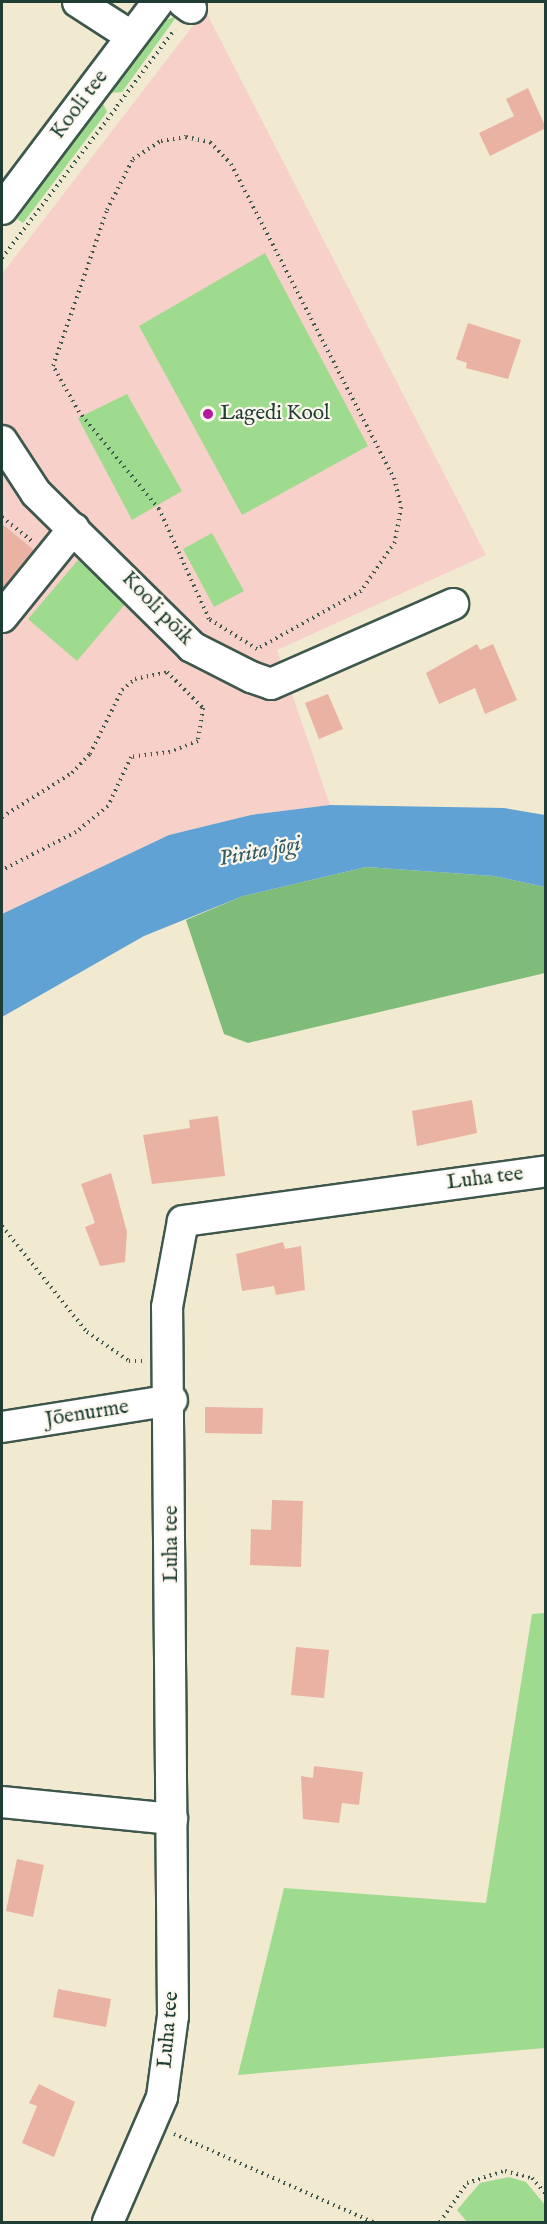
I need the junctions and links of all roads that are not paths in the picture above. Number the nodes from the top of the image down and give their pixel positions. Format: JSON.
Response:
{"nodes":[{"id":1,"x":78,"y":2,"type":"edge"},
{"id":2,"x":158,"y":2,"type":"edge"},
{"id":3,"x":131,"y":36,"type":"junction"},
{"id":4,"x":2,"y":209,"type":"edge"},
{"id":5,"x":2,"y":441,"type":"edge"},
{"id":6,"x":74,"y":528,"type":"junction"},
{"id":7,"x":453,"y":604,"type":"dead end"},
{"id":8,"x":2,"y":617,"type":"edge"},
{"id":9,"x":546,"y":1171,"type":"edge"},
{"id":10,"x":172,"y":1400,"type":"junction"},
{"id":11,"x":2,"y":1427,"type":"edge"},
{"id":12,"x":2,"y":1802,"type":"edge"},
{"id":13,"x":172,"y":1819,"type":"junction"},
{"id":14,"x":108,"y":2223,"type":"edge"}],
"edges":[{"from":1,"to":3,"type":"street"},
{"from":2,"to":3,"type":"street","name":"Kooli tee"},
{"from":3,"to":4,"type":"street","name":"Kooli tee"},
{"from":5,"to":6,"type":"street","name":"Kooli põik"},
{"from":6,"to":7,"type":"street","name":"Kooli põik"},
{"from":6,"to":8,"type":"street"},
{"from":9,"to":10,"type":"street","name":"Luha tee"},
{"from":10,"to":11,"type":"street","name":"Jõenurme"},
{"from":10,"to":13,"type":"street","name":"Luha tee"},
{"from":12,"to":13,"type":"street"},
{"from":13,"to":14,"type":"street","name":"Luha tee"}]}
